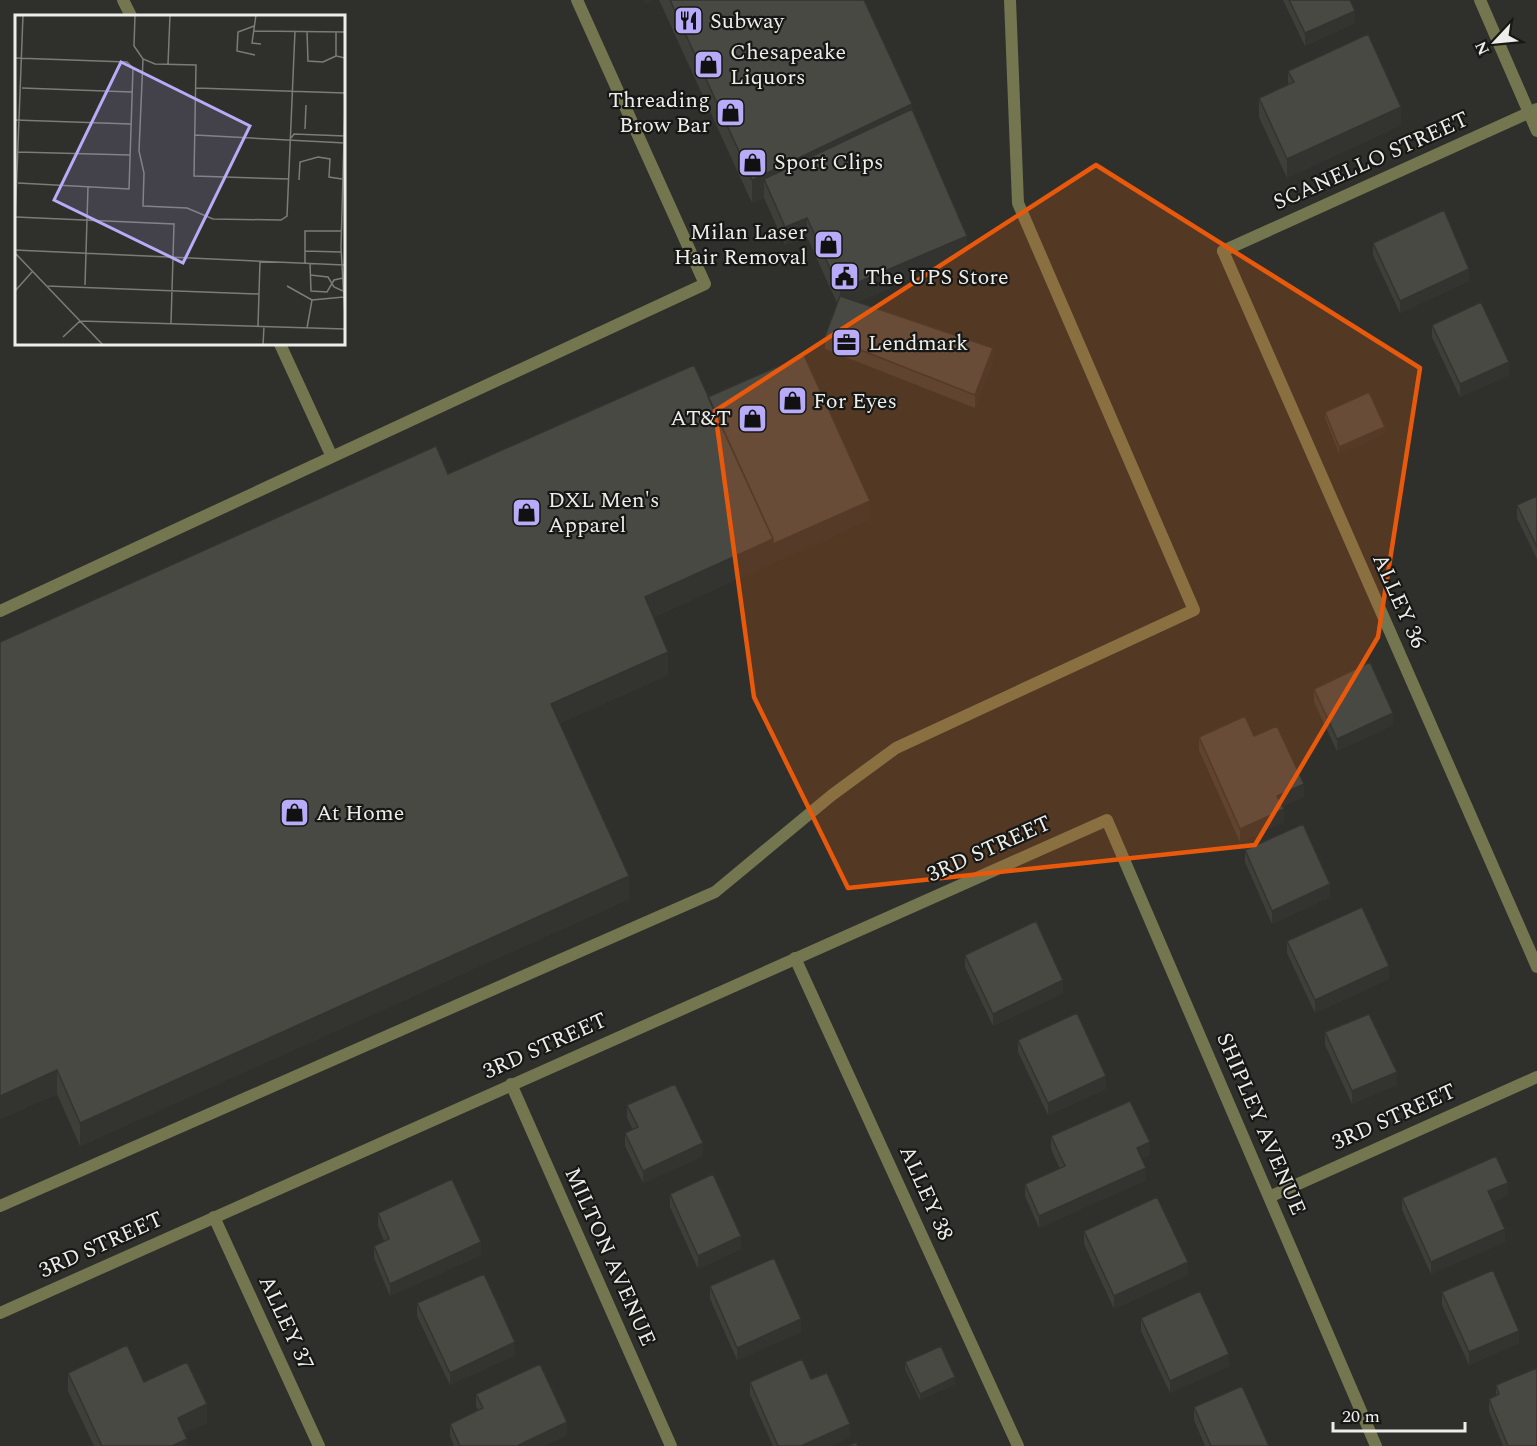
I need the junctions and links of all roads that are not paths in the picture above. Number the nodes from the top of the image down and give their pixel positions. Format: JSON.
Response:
{"nodes":[{"id":1,"x":123,"y":0,"type":"edge"},
{"id":2,"x":577,"y":0,"type":"edge"},
{"id":3,"x":1010,"y":0,"type":"edge"},
{"id":4,"x":1480,"y":0,"type":"edge"},
{"id":5,"x":130,"y":15,"type":"edge"},
{"id":6,"x":1533,"y":111,"type":"edge"},
{"id":7,"x":1537,"y":131,"type":"edge"},
{"id":8,"x":1223,"y":251,"type":"joint"},
{"id":9,"x":280,"y":345,"type":"edge"},
{"id":10,"x":332,"y":457,"type":"junction"},
{"id":11,"x":0,"y":611,"type":"edge"},
{"id":12,"x":1107,"y":820,"type":"joint"},
{"id":13,"x":795,"y":958,"type":"junction"},
{"id":14,"x":1537,"y":967,"type":"edge"},
{"id":15,"x":1537,"y":1077,"type":"edge"},
{"id":16,"x":511,"y":1084,"type":"junction"},
{"id":17,"x":1269,"y":1197,"type":"junction"},
{"id":18,"x":0,"y":1206,"type":"edge"},
{"id":19,"x":214,"y":1217,"type":"junction"},
{"id":20,"x":0,"y":1313,"type":"edge"},
{"id":21,"x":319,"y":1446,"type":"edge"},
{"id":22,"x":670,"y":1446,"type":"edge"},
{"id":23,"x":1018,"y":1446,"type":"edge"},
{"id":24,"x":1376,"y":1446,"type":"edge"}],
"edges":[{"from":1,"to":5,"type":"street"},
{"from":2,"to":10,"type":"street"},
{"from":3,"to":18,"type":"street"},
{"from":4,"to":6,"type":"street"},
{"from":6,"to":7,"type":"street"},
{"from":6,"to":8,"type":"street","name":"SCANELLO STREET"},
{"from":8,"to":14,"type":"street","name":"ALLEY 36"},
{"from":9,"to":10,"type":"street"},
{"from":10,"to":11,"type":"street"},
{"from":12,"to":13,"type":"street","name":"3RD STREET"},
{"from":12,"to":17,"type":"street","name":"SHIPLEY AVENUE"},
{"from":13,"to":16,"type":"street","name":"3RD STREET"},
{"from":13,"to":23,"type":"street","name":"ALLEY 38"},
{"from":15,"to":17,"type":"street","name":"3RD STREET"},
{"from":16,"to":19,"type":"street","name":"3RD STREET"},
{"from":16,"to":22,"type":"street","name":"MILTON AVENUE"},
{"from":17,"to":24,"type":"street","name":"SHIPLEY AVENUE"},
{"from":19,"to":20,"type":"street","name":"3RD STREET"},
{"from":19,"to":21,"type":"street","name":"ALLEY 37"}]}
